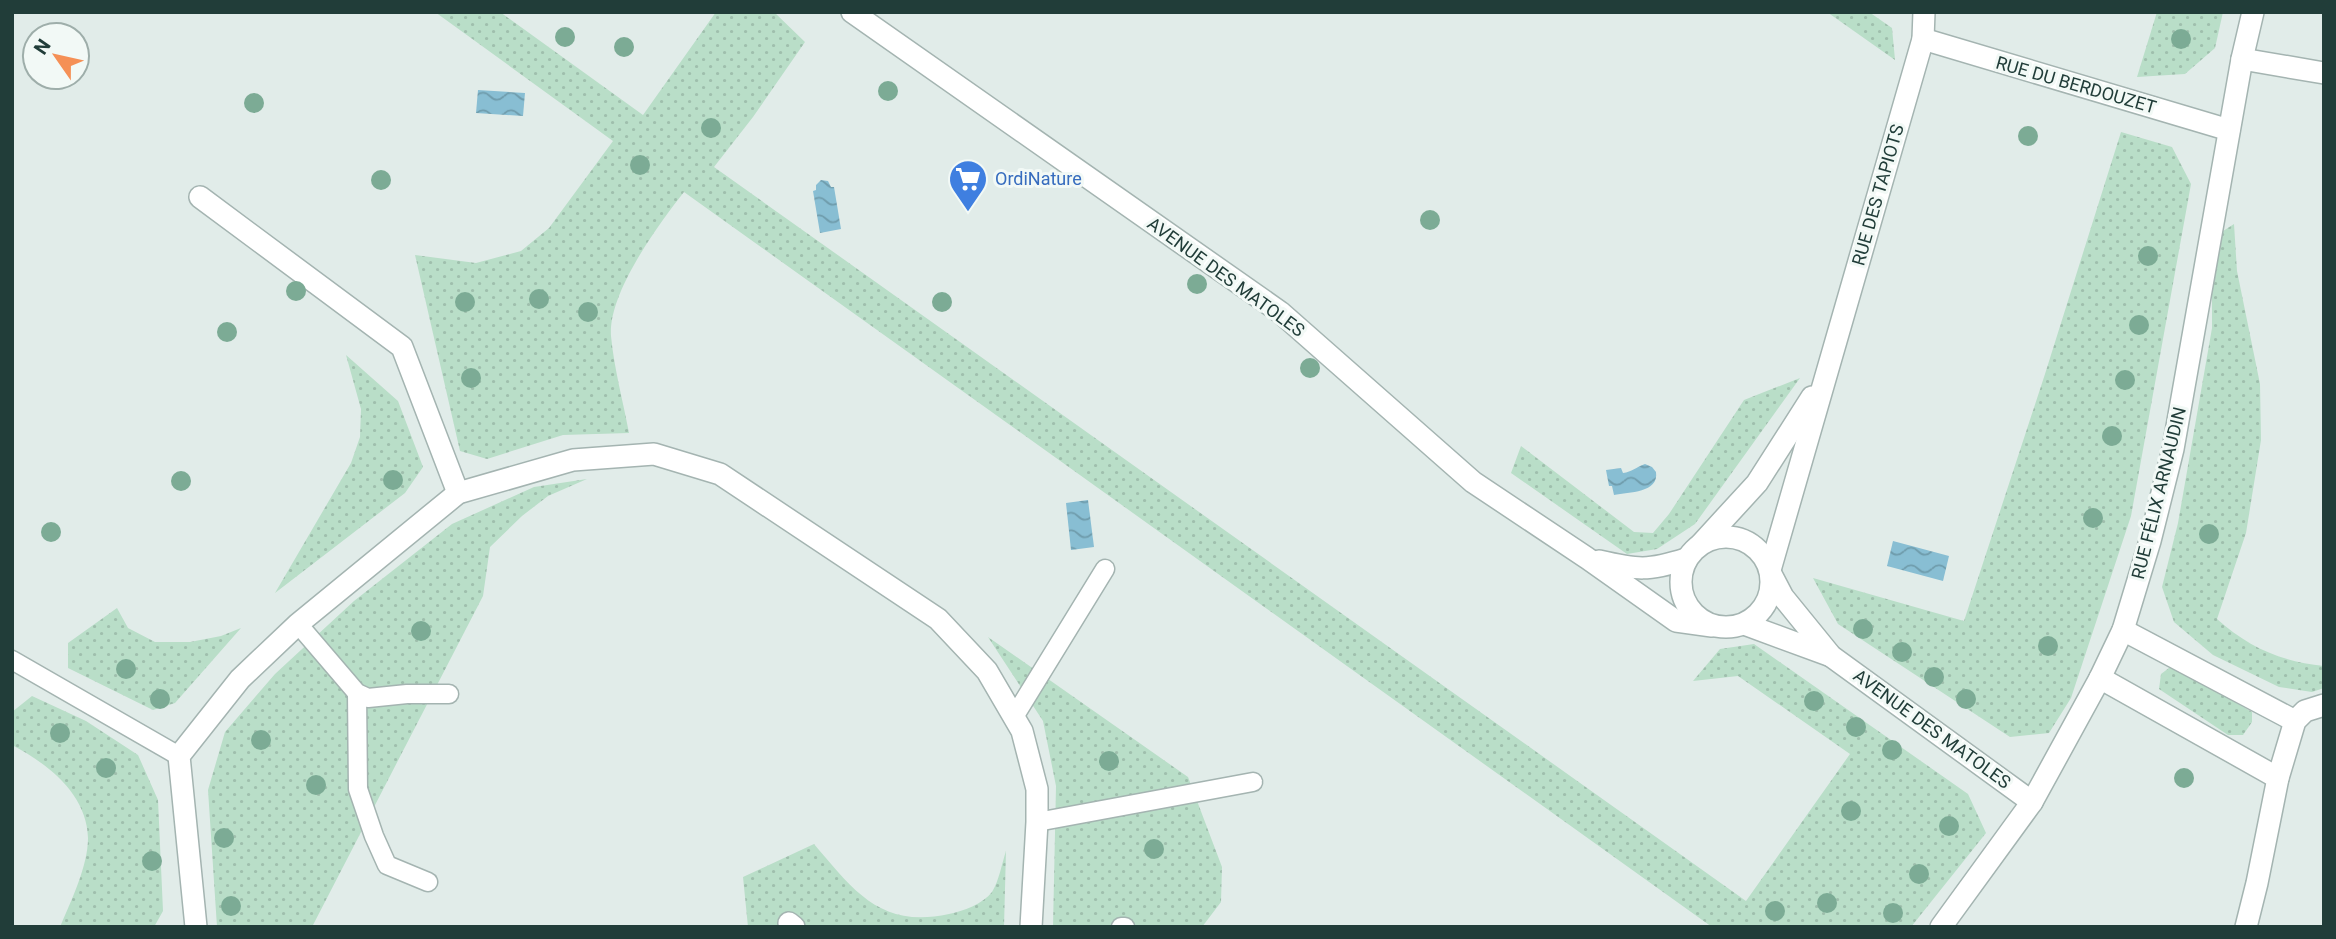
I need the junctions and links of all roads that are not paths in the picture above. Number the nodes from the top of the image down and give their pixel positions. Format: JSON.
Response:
{"nodes":[{"id":1,"x":852,"y":12,"type":"edge"},
{"id":2,"x":1924,"y":12,"type":"edge"},
{"id":3,"x":2253,"y":12,"type":"edge"},
{"id":4,"x":1923,"y":39,"type":"junction"},
{"id":5,"x":2242,"y":59,"type":"junction"},
{"id":6,"x":2324,"y":73,"type":"edge"},
{"id":7,"x":2229,"y":130,"type":"junction"},
{"id":8,"x":200,"y":197,"type":"dead end"},
{"id":9,"x":1825,"y":377,"type":"junction"},
{"id":10,"x":458,"y":494,"type":"junction"},
{"id":11,"x":1693,"y":552,"type":"junction"},
{"id":12,"x":1587,"y":558,"type":"junction"},
{"id":13,"x":1105,"y":569,"type":"dead end"},
{"id":14,"x":1771,"y":572,"type":"junction"},
{"id":15,"x":298,"y":624,"type":"junction"},
{"id":16,"x":1744,"y":624,"type":"junction"},
{"id":17,"x":1712,"y":626,"type":"junction"},
{"id":18,"x":2123,"y":630,"type":"junction"},
{"id":19,"x":1831,"y":656,"type":"junction"},
{"id":20,"x":12,"y":660,"type":"edge"},
{"id":21,"x":2100,"y":678,"type":"junction"},
{"id":22,"x":357,"y":693,"type":"junction"},
{"id":23,"x":449,"y":694,"type":"dead end"},
{"id":24,"x":2308,"y":712,"type":"edge"},
{"id":25,"x":1014,"y":718,"type":"junction"},
{"id":26,"x":179,"y":756,"type":"junction"},
{"id":27,"x":2278,"y":778,"type":"junction"},
{"id":28,"x":1253,"y":782,"type":"dead end"},
{"id":29,"x":2032,"y":802,"type":"junction"},
{"id":30,"x":1037,"y":822,"type":"junction"},
{"id":31,"x":428,"y":881,"type":"dead end"},
{"id":32,"x":197,"y":927,"type":"edge"},
{"id":33,"x":1031,"y":927,"type":"edge"},
{"id":34,"x":1941,"y":927,"type":"edge"},
{"id":35,"x":2246,"y":927,"type":"edge"}],
"edges":[{"from":1,"to":12,"type":"street","name":"AVENUE DES MATOLES"},
{"from":2,"to":4,"type":"street","name":"RUE DES TAPIOTS"},
{"from":3,"to":5,"type":"street","name":"RUE FÉLIX ARNAUDIN"},
{"from":4,"to":7,"type":"street","name":"RUE DU BERDOUZET"},
{"from":4,"to":9,"type":"street","name":"RUE DES TAPIOTS"},
{"from":5,"to":6,"type":"street"},
{"from":5,"to":7,"type":"street","name":"RUE FÉLIX ARNAUDIN"},
{"from":7,"to":18,"type":"street","name":"RUE FÉLIX ARNAUDIN"},
{"from":8,"to":10,"type":"street"},
{"from":9,"to":11,"type":"street","name":"RUE DES TAPIOTS"},
{"from":9,"to":14,"type":"street","name":"RUE DES TAPIOTS"},
{"from":10,"to":15,"type":"street"},
{"from":10,"to":25,"type":"street"},
{"from":11,"to":12,"type":"street","name":"AVENUE DES MATOLES"},
{"from":11,"to":14,"type":"street"},
{"from":11,"to":17,"type":"street"},
{"from":12,"to":17,"type":"street","name":"AVENUE DES MATOLES"},
{"from":13,"to":25,"type":"lane"},
{"from":14,"to":16,"type":"street"},
{"from":14,"to":19,"type":"street","name":"AVENUE DES MATOLES"},
{"from":15,"to":22,"type":"lane"},
{"from":15,"to":26,"type":"street"},
{"from":16,"to":17,"type":"street"},
{"from":16,"to":19,"type":"street","name":"AVENUE DES MATOLES"},
{"from":18,"to":21,"type":"street","name":"RUE FÉLIX ARNAUDIN"},
{"from":18,"to":24,"type":"street"},
{"from":19,"to":29,"type":"street","name":"AVENUE DES MATOLES"},
{"from":20,"to":26,"type":"lane"},
{"from":21,"to":27,"type":"street"},
{"from":21,"to":29,"type":"street","name":"RUE FÉLIX ARNAUDIN"},
{"from":22,"to":23,"type":"lane"},
{"from":22,"to":31,"type":"lane"},
{"from":24,"to":27,"type":"street"},
{"from":25,"to":30,"type":"street"},
{"from":26,"to":32,"type":"street"},
{"from":27,"to":35,"type":"street"},
{"from":28,"to":30,"type":"lane"},
{"from":29,"to":34,"type":"street","name":"RUE FÉLIX ARNAUDIN"},
{"from":30,"to":33,"type":"street"}]}
